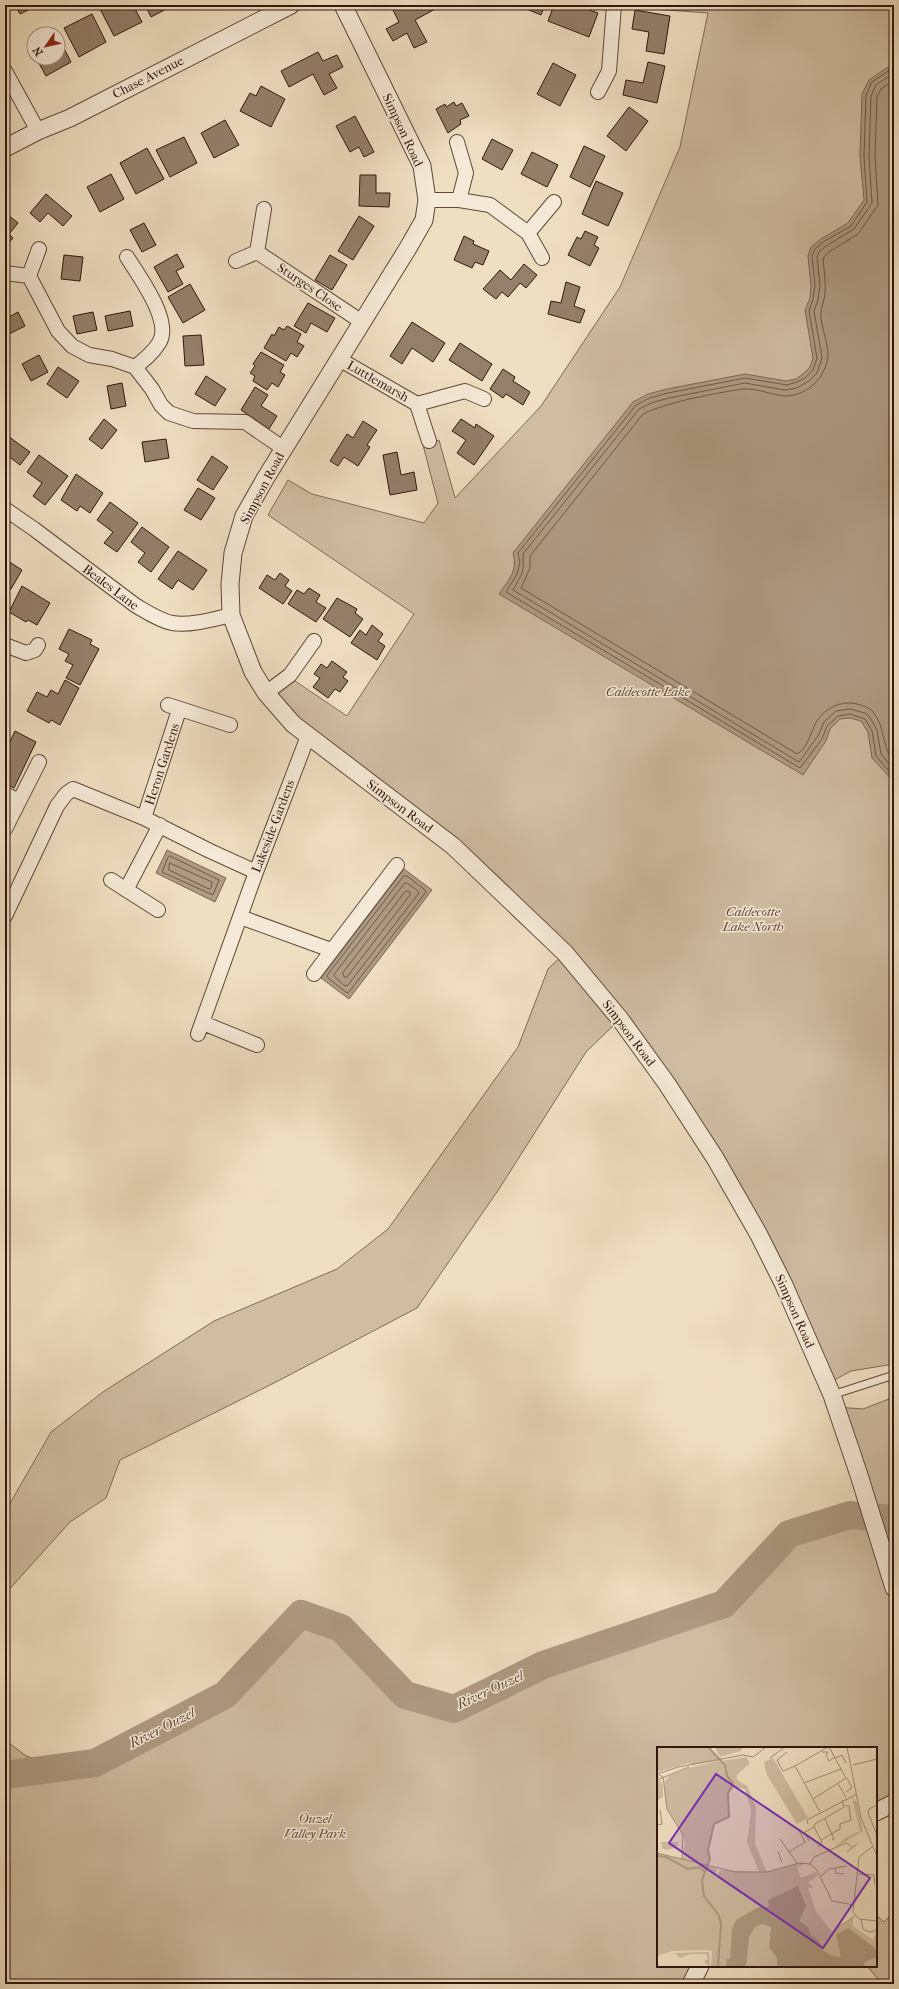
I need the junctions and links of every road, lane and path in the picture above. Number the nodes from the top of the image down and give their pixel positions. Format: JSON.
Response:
{"nodes":[{"id":1,"x":291,"y":5,"type":"edge"},
{"id":2,"x":343,"y":5,"type":"edge"},
{"id":3,"x":614,"y":5,"type":"edge"},
{"id":4,"x":5,"y":71,"type":"edge"},
{"id":5,"x":598,"y":92,"type":"dead end"},
{"id":6,"x":38,"y":131,"type":"junction"},
{"id":7,"x":458,"y":142,"type":"dead end"},
{"id":8,"x":5,"y":148,"type":"edge"},
{"id":9,"x":427,"y":200,"type":"junction"},
{"id":10,"x":459,"y":200,"type":"junction"},
{"id":11,"x":554,"y":202,"type":"dead end"},
{"id":12,"x":264,"y":210,"type":"dead end"},
{"id":13,"x":528,"y":233,"type":"junction"},
{"id":14,"x":39,"y":249,"type":"dead end"},
{"id":15,"x":257,"y":252,"type":"junction"},
{"id":16,"x":128,"y":257,"type":"dead end"},
{"id":17,"x":542,"y":258,"type":"dead end"},
{"id":18,"x":236,"y":261,"type":"dead end"},
{"id":19,"x":5,"y":273,"type":"edge"},
{"id":20,"x":28,"y":276,"type":"junction"},
{"id":21,"x":362,"y":322,"type":"junction"},
{"id":22,"x":339,"y":359,"type":"junction"},
{"id":23,"x":135,"y":367,"type":"junction"},
{"id":24,"x":484,"y":399,"type":"dead end"},
{"id":25,"x":417,"y":404,"type":"junction"},
{"id":26,"x":429,"y":441,"type":"dead end"},
{"id":27,"x":283,"y":448,"type":"junction"},
{"id":28,"x":5,"y":509,"type":"edge"},
{"id":29,"x":231,"y":615,"type":"junction"},
{"id":30,"x":314,"y":641,"type":"dead end"},
{"id":31,"x":5,"y":644,"type":"edge"},
{"id":32,"x":38,"y":645,"type":"dead end"},
{"id":33,"x":266,"y":693,"type":"junction"},
{"id":34,"x":230,"y":725,"type":"dead end"},
{"id":35,"x":308,"y":736,"type":"junction"},
{"id":36,"x":39,"y":762,"type":"dead end"},
{"id":37,"x":5,"y":794,"type":"edge"},
{"id":38,"x":19,"y":801,"type":"junction"},
{"id":39,"x":144,"y":818,"type":"junction"},
{"id":40,"x":160,"y":825,"type":"junction"},
{"id":41,"x":5,"y":829,"type":"edge"},
{"id":42,"x":397,"y":865,"type":"dead end"},
{"id":43,"x":256,"y":872,"type":"junction"},
{"id":44,"x":111,"y":880,"type":"dead end"},
{"id":45,"x":126,"y":890,"type":"junction"},
{"id":46,"x":158,"y":910,"type":"dead end"},
{"id":47,"x":5,"y":916,"type":"edge"},
{"id":48,"x":240,"y":917,"type":"junction"},
{"id":49,"x":331,"y":950,"type":"junction"},
{"id":50,"x":314,"y":974,"type":"dead end"},
{"id":51,"x":257,"y":1045,"type":"dead end"},
{"id":52,"x":894,"y":1375,"type":"edge"},
{"id":53,"x":832,"y":1395,"type":"junction"},
{"id":54,"x":894,"y":1588,"type":"edge"},
{"id":55,"x":894,"y":1803,"type":"edge"},
{"id":56,"x":877,"y":1812,"type":"edge"},
{"id":57,"x":700,"y":1967,"type":"edge"},
{"id":58,"x":691,"y":1984,"type":"edge"}],
"edges":[{"from":1,"to":6,"type":"street","name":"Chase Avenue"},
{"from":2,"to":9,"type":"street","name":"Simpson Road"},
{"from":3,"to":5,"type":"street"},
{"from":4,"to":6,"type":"street"},
{"from":6,"to":8,"type":"street","name":"Chase Avenue"},
{"from":7,"to":10,"type":"street"},
{"from":9,"to":10,"type":"street"},
{"from":9,"to":21,"type":"street","name":"Simpson Road"},
{"from":10,"to":13,"type":"street"},
{"from":11,"to":13,"type":"street"},
{"from":12,"to":15,"type":"street"},
{"from":13,"to":17,"type":"street"},
{"from":14,"to":20,"type":"street"},
{"from":15,"to":18,"type":"street"},
{"from":15,"to":21,"type":"street","name":"Sturges Close"},
{"from":16,"to":23,"type":"street"},
{"from":19,"to":20,"type":"street"},
{"from":20,"to":23,"type":"street"},
{"from":21,"to":22,"type":"street","name":"Simpson Road"},
{"from":22,"to":25,"type":"street","name":"Luttlemarsh"},
{"from":22,"to":27,"type":"street","name":"Simpson Road"},
{"from":23,"to":27,"type":"street"},
{"from":24,"to":25,"type":"street","name":"Luttlemarsh"},
{"from":25,"to":26,"type":"street","name":"Luttlemarsh"},
{"from":27,"to":29,"type":"street","name":"Simpson Road"},
{"from":28,"to":29,"type":"street","name":"Beales Lane"},
{"from":29,"to":33,"type":"street","name":"Simpson Road"},
{"from":30,"to":33,"type":"street"},
{"from":31,"to":32,"type":"street"},
{"from":33,"to":35,"type":"street","name":"Simpson Road"},
{"from":34,"to":39,"type":"street","name":"Heron Gardens"},
{"from":35,"to":43,"type":"street","name":"Lakeside Gardens"},
{"from":35,"to":53,"type":"street","name":"Simpson Road"},
{"from":36,"to":38,"type":"street"},
{"from":37,"to":38,"type":"street"},
{"from":38,"to":41,"type":"street"},
{"from":39,"to":40,"type":"street"},
{"from":39,"to":47,"type":"street"},
{"from":40,"to":43,"type":"street"},
{"from":40,"to":45,"type":"street"},
{"from":42,"to":49,"type":"street"},
{"from":43,"to":48,"type":"street","name":"Lakeside Gardens"},
{"from":44,"to":45,"type":"street"},
{"from":45,"to":46,"type":"street"},
{"from":48,"to":49,"type":"street"},
{"from":48,"to":51,"type":"street","name":"Lakeside Gardens"},
{"from":49,"to":50,"type":"street"},
{"from":52,"to":53,"type":"lane"},
{"from":53,"to":54,"type":"street","name":"Simpson Road"},
{"from":55,"to":56,"type":"street"},
{"from":57,"to":58,"type":"street"}]}
